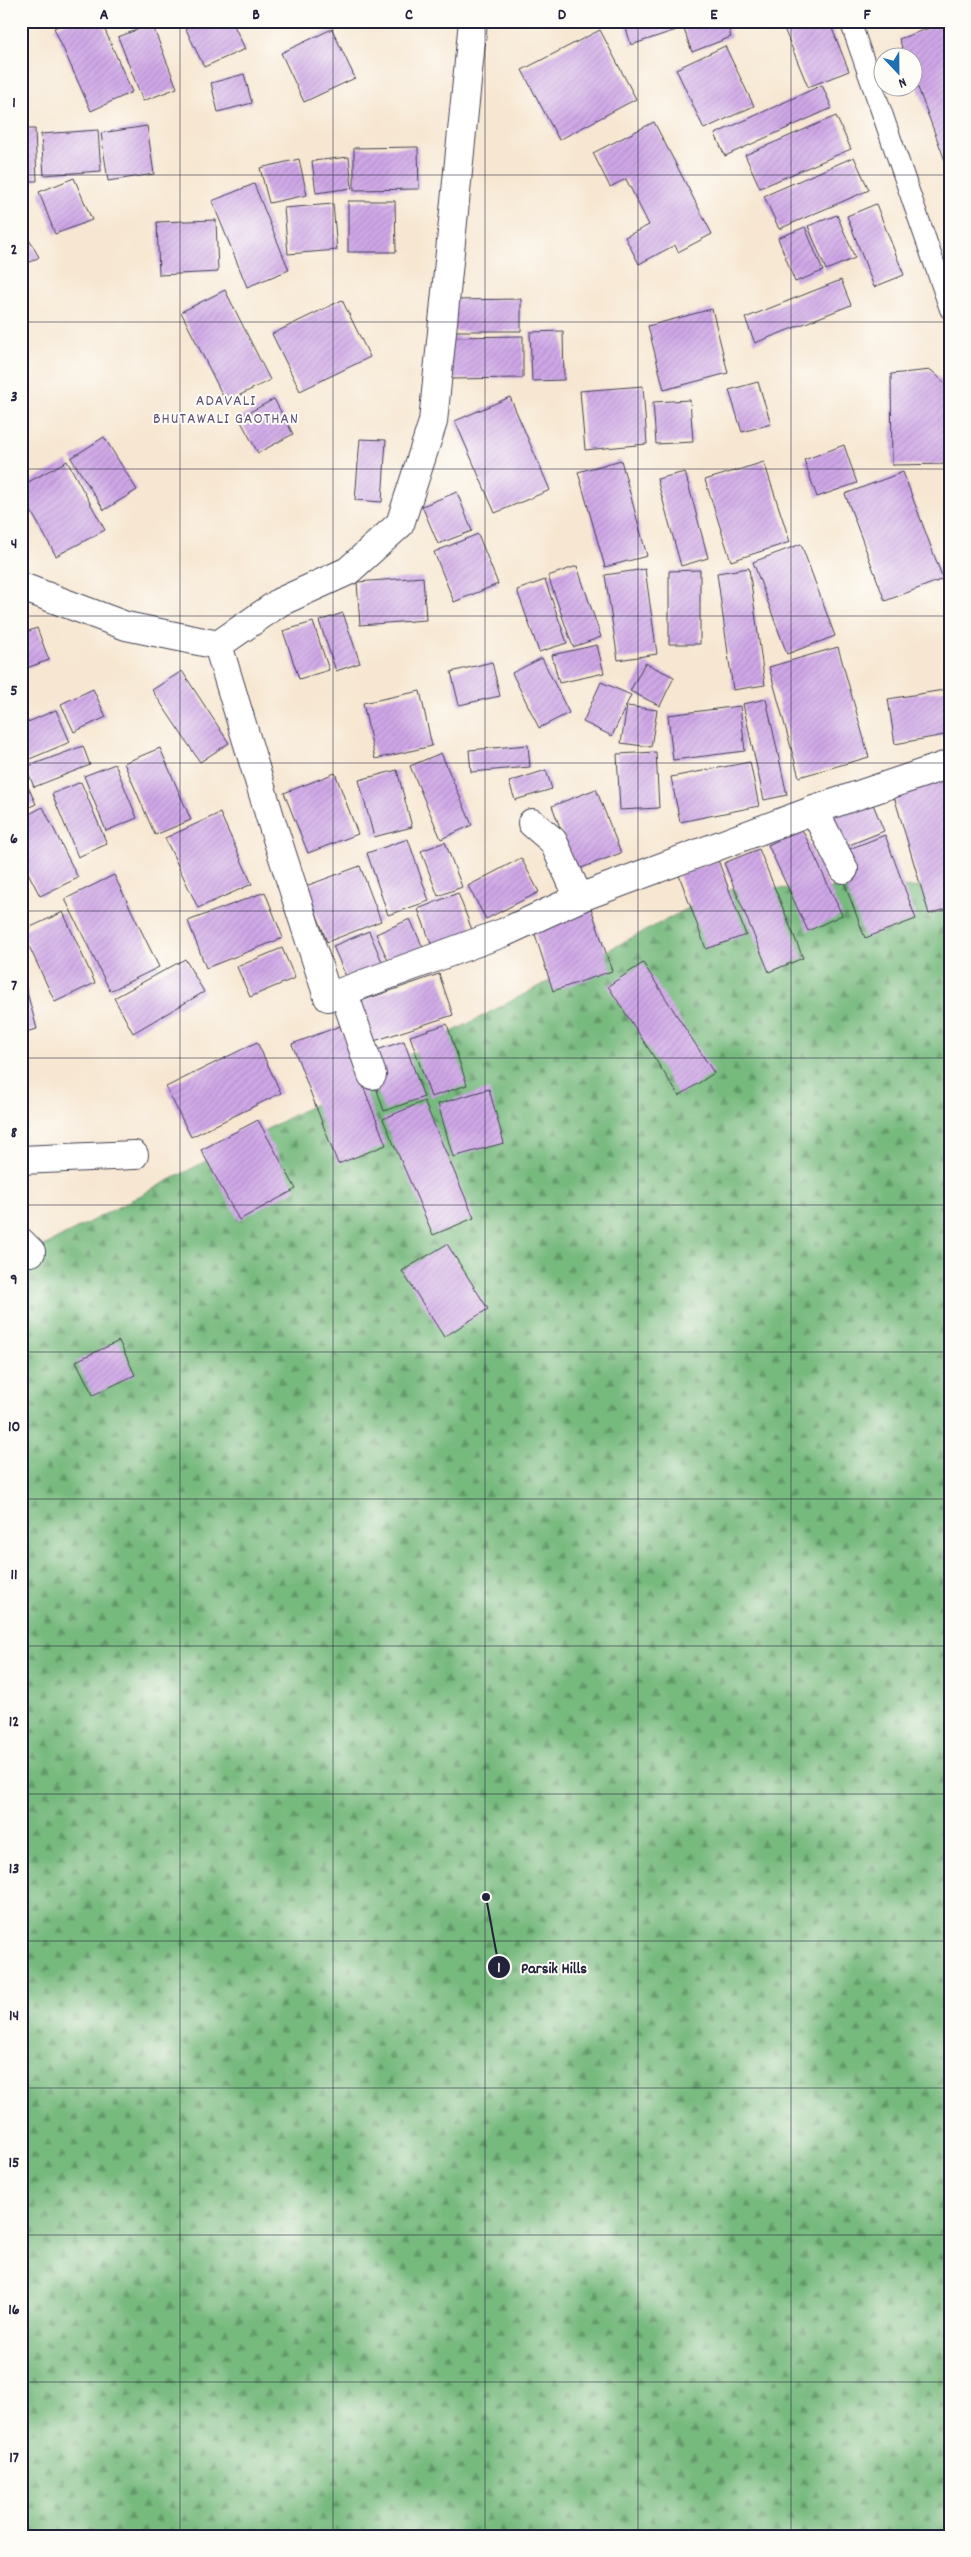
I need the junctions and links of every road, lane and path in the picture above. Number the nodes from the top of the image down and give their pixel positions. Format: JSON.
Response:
{"nodes":[{"id":1,"x":473,"y":21,"type":"edge"},
{"id":2,"x":850,"y":21,"type":"edge"},
{"id":3,"x":950,"y":309,"type":"edge"},
{"id":4,"x":22,"y":586,"type":"edge"},
{"id":5,"x":218,"y":645,"type":"junction"},
{"id":6,"x":950,"y":764,"type":"edge"},
{"id":7,"x":814,"y":810,"type":"junction"},
{"id":8,"x":532,"y":823,"type":"dead end"},
{"id":9,"x":844,"y":869,"type":"dead end"},
{"id":10,"x":579,"y":898,"type":"junction"},
{"id":11,"x":344,"y":993,"type":"junction"},
{"id":12,"x":372,"y":1075,"type":"dead end"},
{"id":13,"x":134,"y":1155,"type":"dead end"},
{"id":14,"x":21,"y":1160,"type":"edge"}],
"edges":[{"from":1,"to":5,"type":"street"},
{"from":2,"to":3,"type":"lane"},
{"from":4,"to":5,"type":"street"},
{"from":5,"to":11,"type":"street"},
{"from":6,"to":7,"type":"street"},
{"from":7,"to":9,"type":"street"},
{"from":7,"to":10,"type":"street"},
{"from":8,"to":10,"type":"street"},
{"from":10,"to":11,"type":"street"},
{"from":11,"to":12,"type":"street"},
{"from":13,"to":14,"type":"street"}]}
